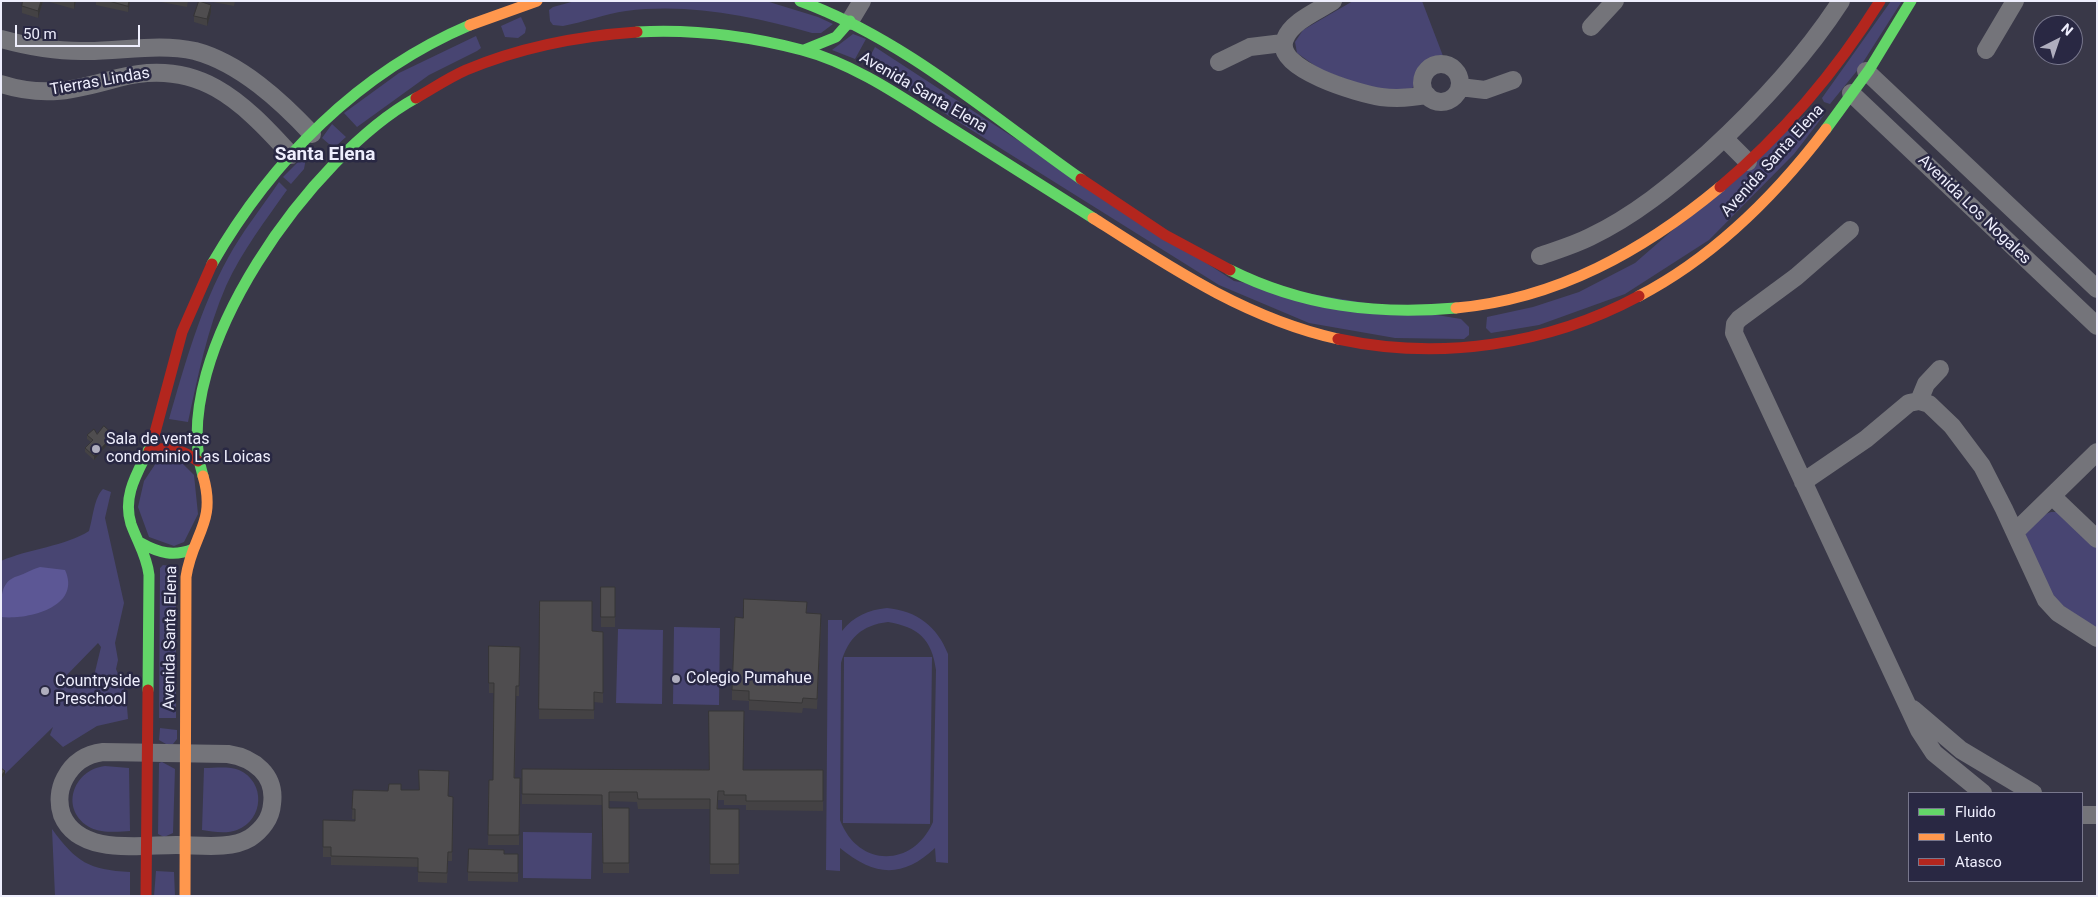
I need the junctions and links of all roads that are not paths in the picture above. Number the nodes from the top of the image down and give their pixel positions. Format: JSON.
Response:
{"nodes":[{"id":1,"x":862,"y":1,"type":"edge"},
{"id":2,"x":1332,"y":1,"type":"edge"},
{"id":3,"x":1615,"y":1,"type":"edge"},
{"id":4,"x":1841,"y":1,"type":"edge"},
{"id":5,"x":1880,"y":1,"type":"edge"},
{"id":6,"x":1911,"y":1,"type":"edge"},
{"id":7,"x":2015,"y":1,"type":"edge"},
{"id":8,"x":534,"y":2,"type":"edge"},
{"id":9,"x":805,"y":2,"type":"edge"},
{"id":10,"x":491,"y":17,"type":"junction"},
{"id":11,"x":538,"y":17,"type":"dead end"},
{"id":12,"x":850,"y":22,"type":"junction"},
{"id":13,"x":1591,"y":26,"type":"dead end"},
{"id":14,"x":489,"y":30,"type":"dead end"},
{"id":15,"x":1,"y":39,"type":"edge"},
{"id":16,"x":1283,"y":43,"type":"junction"},
{"id":17,"x":804,"y":50,"type":"junction"},
{"id":18,"x":1986,"y":50,"type":"dead end"},
{"id":19,"x":1219,"y":62,"type":"dead end"},
{"id":20,"x":1866,"y":71,"type":"junction"},
{"id":21,"x":1513,"y":80,"type":"dead end"},
{"id":22,"x":1,"y":84,"type":"edge"},
{"id":23,"x":1460,"y":87,"type":"junction"},
{"id":24,"x":1852,"y":93,"type":"junction"},
{"id":25,"x":1427,"y":95,"type":"junction"},
{"id":26,"x":314,"y":138,"type":"junction"},
{"id":27,"x":1724,"y":138,"type":"junction"},
{"id":28,"x":291,"y":155,"type":"junction"},
{"id":29,"x":1748,"y":162,"type":"junction"},
{"id":30,"x":319,"y":163,"type":"dead end"},
{"id":31,"x":312,"y":187,"type":"junction"},
{"id":32,"x":1850,"y":230,"type":"dead end"},
{"id":33,"x":2046,"y":240,"type":"junction"},
{"id":34,"x":1540,"y":256,"type":"dead end"},
{"id":35,"x":2026,"y":260,"type":"junction"},
{"id":36,"x":2097,"y":289,"type":"edge"},
{"id":37,"x":1471,"y":308,"type":"junction"},
{"id":38,"x":1478,"y":318,"type":"dead end"},
{"id":39,"x":2097,"y":326,"type":"edge"},
{"id":40,"x":1482,"y":334,"type":"dead end"},
{"id":41,"x":1478,"y":346,"type":"junction"},
{"id":42,"x":1940,"y":368,"type":"dead end"},
{"id":43,"x":1919,"y":401,"type":"junction"},
{"id":44,"x":149,"y":451,"type":"junction"},
{"id":45,"x":2097,"y":452,"type":"edge"},
{"id":46,"x":198,"y":461,"type":"junction"},
{"id":47,"x":1804,"y":482,"type":"junction"},
{"id":48,"x":2052,"y":496,"type":"junction"},
{"id":49,"x":2014,"y":532,"type":"junction"},
{"id":50,"x":2097,"y":539,"type":"edge"},
{"id":51,"x":141,"y":543,"type":"junction"},
{"id":52,"x":193,"y":549,"type":"junction"},
{"id":53,"x":2097,"y":638,"type":"edge"},
{"id":54,"x":1910,"y":706,"type":"junction"},
{"id":55,"x":148,"y":752,"type":"junction"},
{"id":56,"x":185,"y":753,"type":"junction"},
{"id":57,"x":1982,"y":792,"type":"edge"},
{"id":58,"x":2031,"y":792,"type":"edge"},
{"id":59,"x":184,"y":845,"type":"junction"},
{"id":60,"x":148,"y":846,"type":"junction"},
{"id":61,"x":146,"y":896,"type":"edge"},
{"id":62,"x":185,"y":896,"type":"edge"}],
"edges":[{"from":1,"to":12,"type":"street"},
{"from":2,"to":16,"type":"street"},
{"from":3,"to":13,"type":"street"},
{"from":4,"to":27,"type":"street"},
{"from":5,"to":29,"type":"street","name":"Avenida Santa Elena"},
{"from":6,"to":20,"type":"street","name":"Avenida Santa Elena"},
{"from":7,"to":18,"type":"street"},
{"from":8,"to":10,"type":"street","name":"Avenida Santa Elena"},
{"from":8,"to":11,"type":"street"},
{"from":9,"to":12,"type":"street","name":"Avenida Santa Elena"},
{"from":10,"to":14,"type":"street"},
{"from":10,"to":26,"type":"street","name":"Avenida Santa Elena"},
{"from":12,"to":17,"type":"street"},
{"from":12,"to":37,"type":"street","name":"Avenida Santa Elena"},
{"from":15,"to":26,"type":"street","name":"Tierras Lindas"},
{"from":16,"to":19,"type":"street"},
{"from":16,"to":25,"type":"street"},
{"from":17,"to":31,"type":"street","name":"Avenida Santa Elena"},
{"from":17,"to":41,"type":"street","name":"Avenida Santa Elena"},
{"from":20,"to":24,"type":"street","name":"Avenida Santa Elena"},
{"from":20,"to":33,"type":"street","name":"Avenida Los Nogales"},
{"from":21,"to":23,"type":"street"},
{"from":22,"to":28,"type":"street","name":"Tierras Lindas"},
{"from":23,"to":25,"type":"street"},
{"from":23,"to":25,"type":"street"},
{"from":24,"to":35,"type":"street","name":"Avenida Los Nogales"},
{"from":24,"to":41,"type":"street","name":"Avenida Santa Elena"},
{"from":26,"to":28,"type":"street","name":"Avenida Santa Elena"},
{"from":27,"to":29,"type":"street"},
{"from":27,"to":34,"type":"street"},
{"from":28,"to":44,"type":"street","name":"Avenida Santa Elena"},
{"from":29,"to":37,"type":"street","name":"Avenida Santa Elena"},
{"from":30,"to":31,"type":"street"},
{"from":31,"to":46,"type":"street","name":"Avenida Santa Elena"},
{"from":32,"to":47,"type":"street"},
{"from":33,"to":35,"type":"street"},
{"from":33,"to":36,"type":"street","name":"Avenida Los Nogales"},
{"from":35,"to":39,"type":"street","name":"Avenida Los Nogales"},
{"from":37,"to":38,"type":"street"},
{"from":40,"to":41,"type":"street"},
{"from":42,"to":43,"type":"street"},
{"from":43,"to":47,"type":"street"},
{"from":43,"to":49,"type":"street"},
{"from":44,"to":46,"type":"street"},
{"from":44,"to":51,"type":"street","name":"Avenida Santa Elena"},
{"from":45,"to":48,"type":"street"},
{"from":46,"to":52,"type":"street","name":"Avenida Santa Elena"},
{"from":47,"to":54,"type":"street"},
{"from":48,"to":49,"type":"street"},
{"from":48,"to":50,"type":"street"},
{"from":49,"to":53,"type":"street"},
{"from":51,"to":52,"type":"street"},
{"from":51,"to":55,"type":"street","name":"Avenida Santa Elena"},
{"from":52,"to":56,"type":"street","name":"Avenida Santa Elena"},
{"from":54,"to":57,"type":"street"},
{"from":54,"to":58,"type":"street"},
{"from":55,"to":56,"type":"street"},
{"from":55,"to":60,"type":"street","name":"Avenida Santa Elena"},
{"from":55,"to":60,"type":"street"},
{"from":56,"to":59,"type":"street","name":"Avenida Santa Elena"},
{"from":56,"to":59,"type":"street"},
{"from":59,"to":60,"type":"street"},
{"from":59,"to":62,"type":"street","name":"Avenida Santa Elena"},
{"from":60,"to":61,"type":"street","name":"Avenida Santa Elena"}]}
